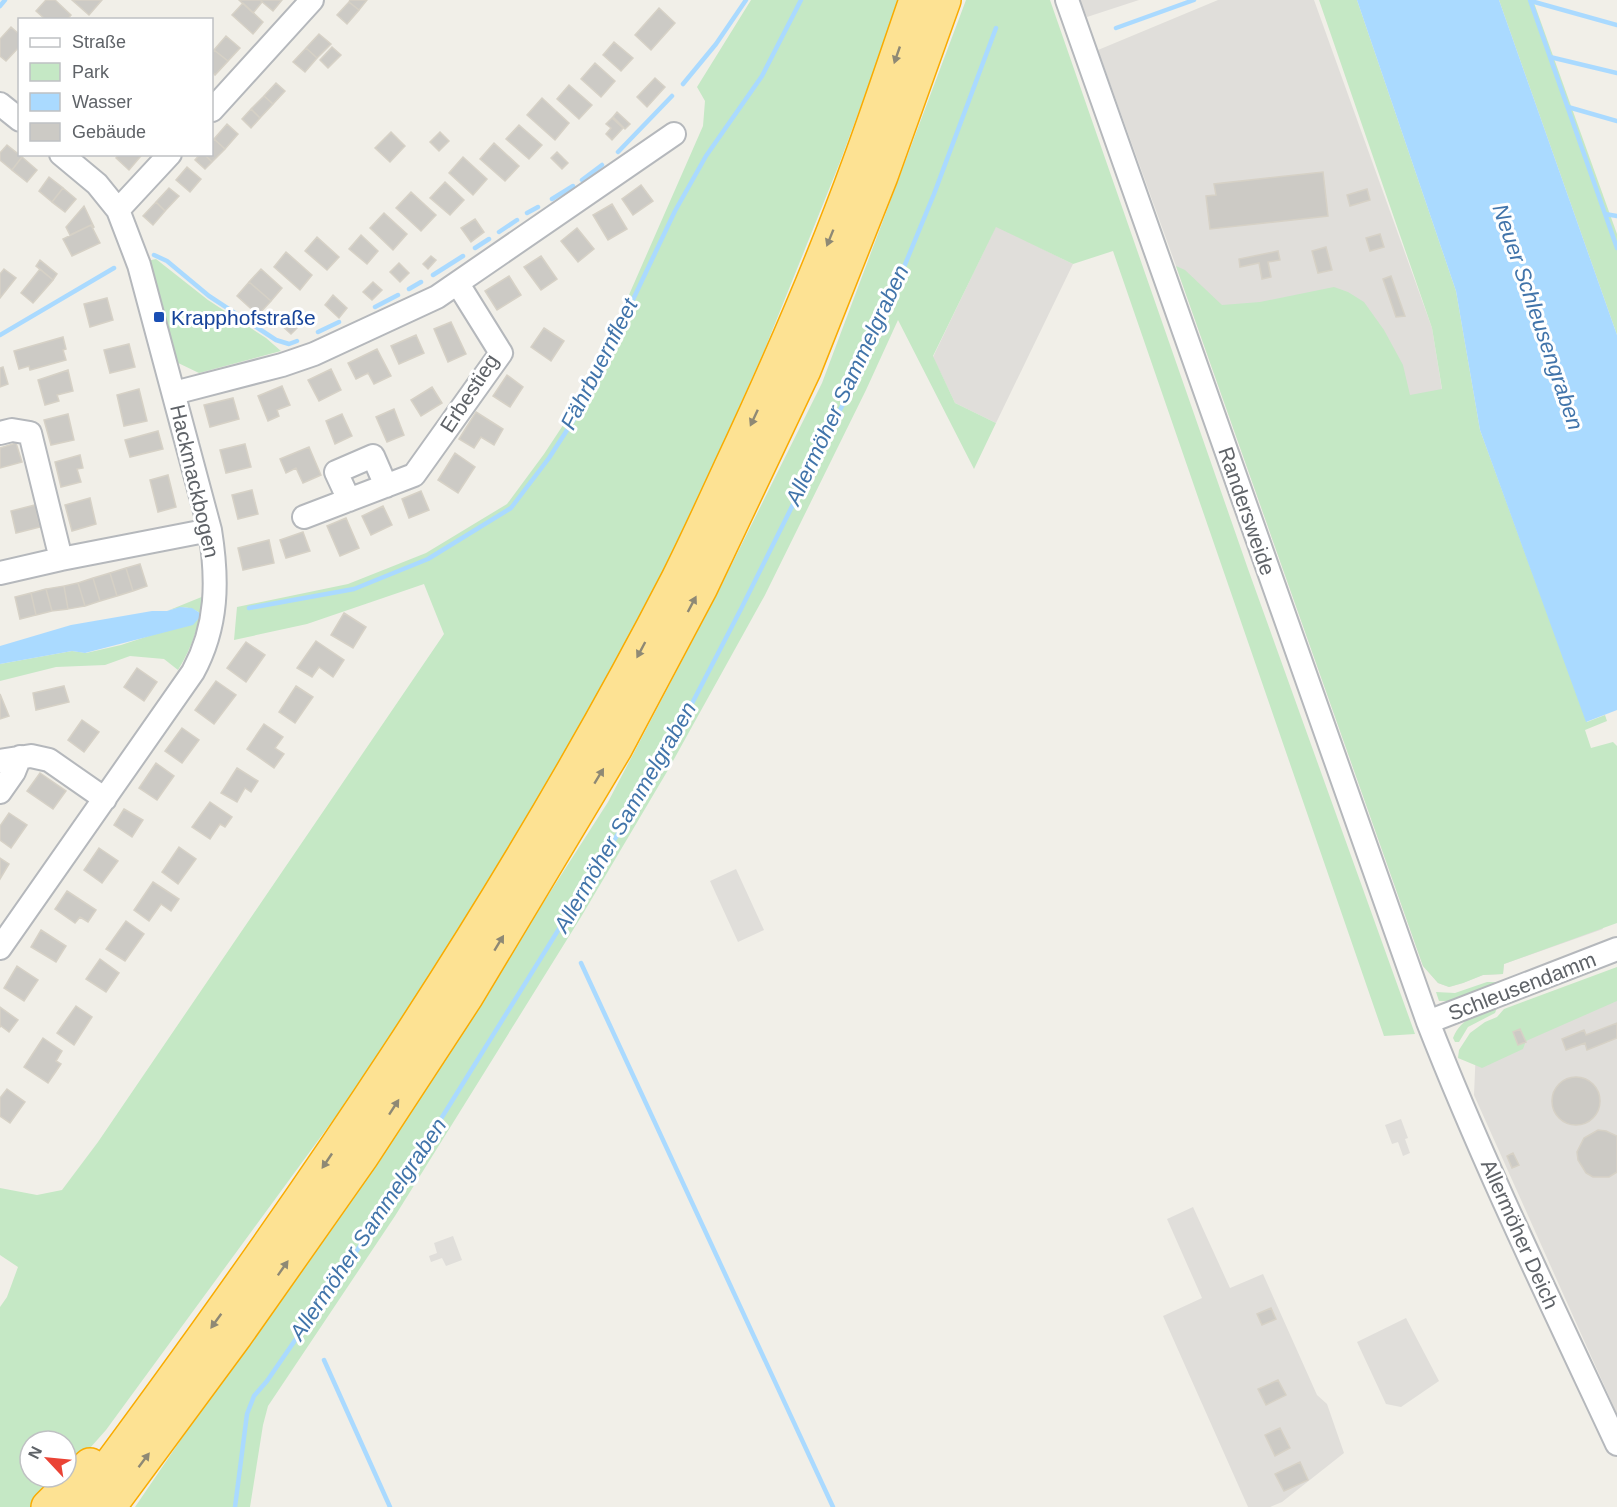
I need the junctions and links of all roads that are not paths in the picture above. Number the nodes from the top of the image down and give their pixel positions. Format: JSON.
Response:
{"nodes":[{"id":1,"x":312,"y":0,"type":"edge"},
{"id":2,"x":916,"y":0,"type":"edge"},
{"id":3,"x":944,"y":0,"type":"edge"},
{"id":4,"x":1067,"y":0,"type":"edge"},
{"id":5,"x":0,"y":104,"type":"edge"},
{"id":6,"x":213,"y":109,"type":"edge"},
{"id":7,"x":18,"y":118,"type":"edge"},
{"id":8,"x":674,"y":134,"type":"dead end"},
{"id":9,"x":63,"y":156,"type":"edge"},
{"id":10,"x":169,"y":156,"type":"edge"},
{"id":11,"x":118,"y":210,"type":"junction"},
{"id":12,"x":458,"y":284,"type":"junction"},
{"id":13,"x":174,"y":393,"type":"junction"},
{"id":14,"x":0,"y":433,"type":"edge"},
{"id":15,"x":386,"y":486,"type":"junction"},
{"id":16,"x":349,"y":500,"type":"junction"},
{"id":17,"x":304,"y":517,"type":"dead end"},
{"id":18,"x":210,"y":530,"type":"junction"},
{"id":19,"x":61,"y":559,"type":"junction"},
{"id":20,"x":0,"y":573,"type":"edge"},
{"id":21,"x":10,"y":759,"type":"edge"},
{"id":22,"x":0,"y":792,"type":"edge"},
{"id":23,"x":105,"y":799,"type":"junction"},
{"id":24,"x":0,"y":948,"type":"edge"},
{"id":25,"x":1617,"y":949,"type":"edge"},
{"id":26,"x":1428,"y":1022,"type":"junction"},
{"id":27,"x":144,"y":1419,"type":"junction"},
{"id":28,"x":1617,"y":1444,"type":"edge"},
{"id":29,"x":48,"y":1507,"type":"edge"},
{"id":30,"x":79,"y":1507,"type":"edge"},
{"id":31,"x":109,"y":1507,"type":"edge"}],
"edges":[{"from":1,"to":6,"type":"street"},
{"from":2,"to":27,"type":"highway","one_way":true},
{"from":31,"to":3,"type":"highway","one_way":true},
{"from":4,"to":26,"type":"street","name":"Randersweide"},
{"from":5,"to":7,"type":"street"},
{"from":8,"to":12,"type":"street"},
{"from":9,"to":11,"type":"street","name":"Hackmackbogen"},
{"from":10,"to":11,"type":"street"},
{"from":11,"to":13,"type":"street","name":"Hackmackbogen"},
{"from":12,"to":13,"type":"street"},
{"from":12,"to":15,"type":"street","name":"Erbestieg"},
{"from":13,"to":18,"type":"street","name":"Hackmackbogen"},
{"from":14,"to":19,"type":"street"},
{"from":15,"to":16,"type":"street","name":"Erbestieg"},
{"from":15,"to":16,"type":"street"},
{"from":16,"to":17,"type":"street","name":"Erbestieg"},
{"from":18,"to":19,"type":"street"},
{"from":18,"to":23,"type":"street","name":"Hackmackbogen"},
{"from":19,"to":20,"type":"street"},
{"from":21,"to":22,"type":"street"},
{"from":21,"to":23,"type":"street"},
{"from":23,"to":24,"type":"street","name":"Hackmackbogen"},
{"from":25,"to":26,"type":"street","name":"Schleusendamm"},
{"from":26,"to":28,"type":"street","name":"Allermöher Deich"},
{"from":27,"to":29,"type":"highway"},
{"from":27,"to":30,"type":"highway"}]}
